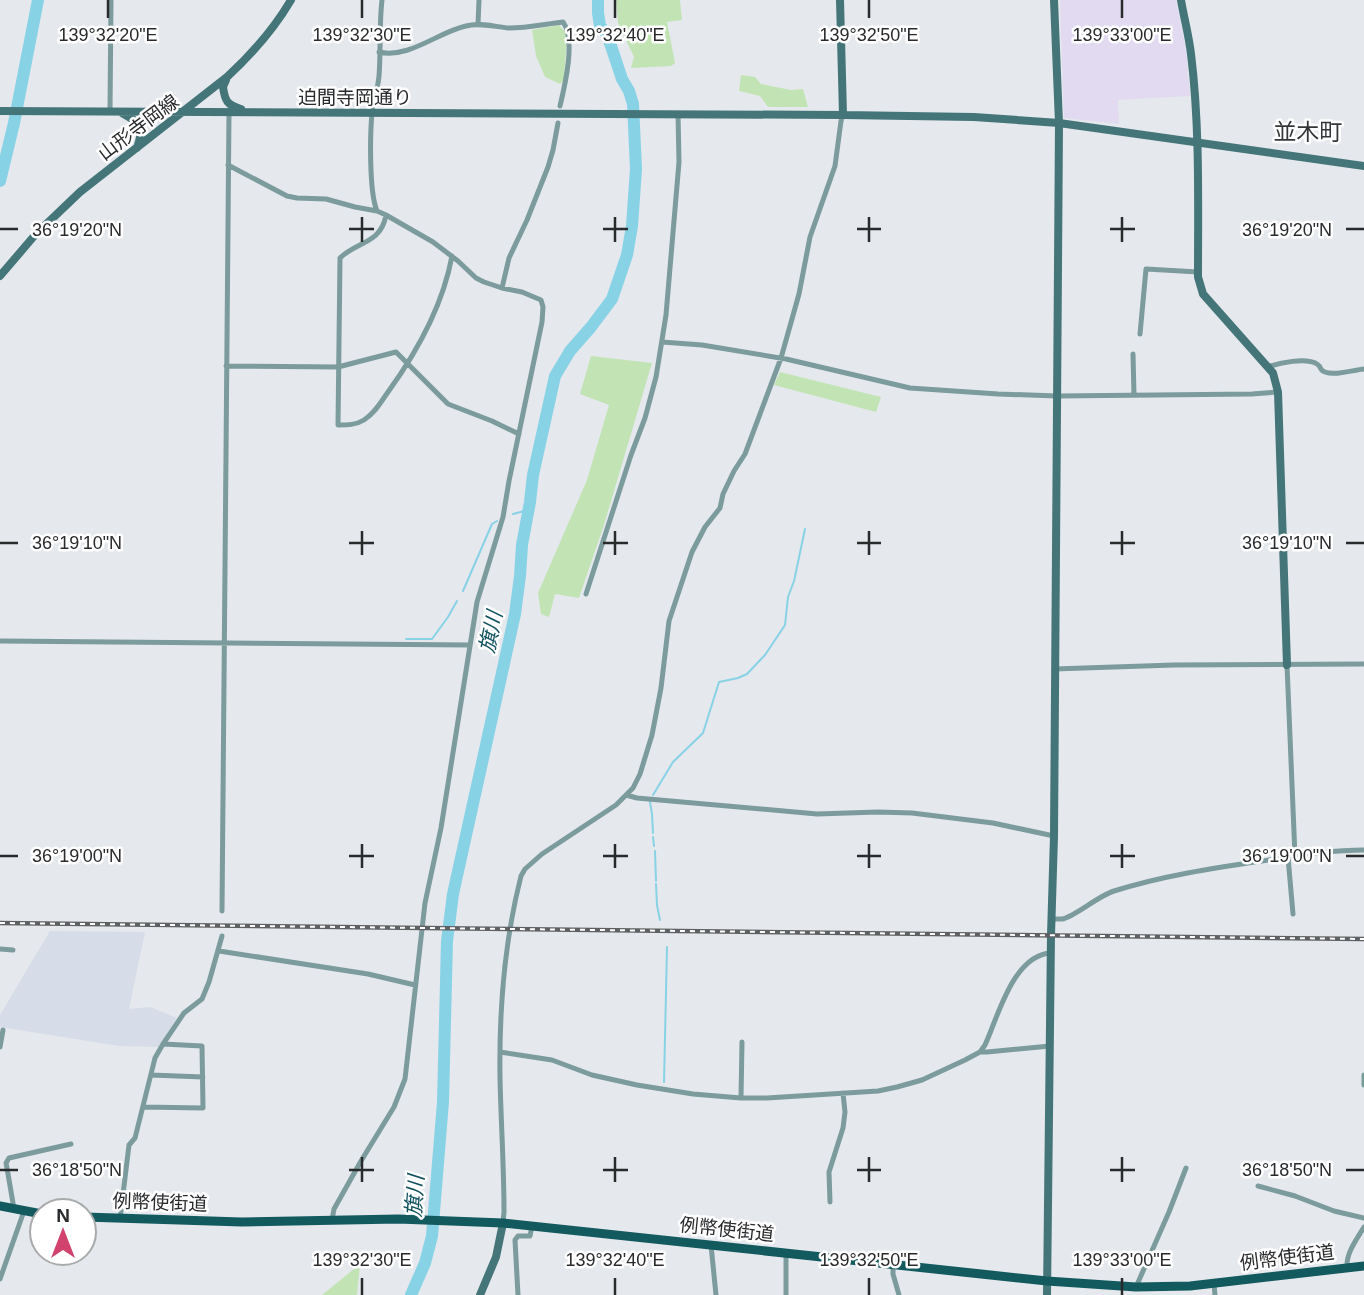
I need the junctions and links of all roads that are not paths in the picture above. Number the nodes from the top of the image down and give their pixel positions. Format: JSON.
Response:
{"nodes":[{"id":1,"x":111,"y":0,"type":"edge"},
{"id":2,"x":291,"y":0,"type":"edge"},
{"id":3,"x":382,"y":0,"type":"edge"},
{"id":4,"x":479,"y":0,"type":"edge"},
{"id":5,"x":840,"y":0,"type":"edge"},
{"id":6,"x":1054,"y":0,"type":"edge"},
{"id":7,"x":1181,"y":0,"type":"edge"},
{"id":8,"x":478,"y":24,"type":"junction"},
{"id":9,"x":379,"y":52,"type":"junction"},
{"id":10,"x":227,"y":78,"type":"junction"},
{"id":11,"x":560,"y":106,"type":"dead end"},
{"id":12,"x":0,"y":111,"type":"edge"},
{"id":13,"x":114,"y":111,"type":"junction"},
{"id":14,"x":229,"y":111,"type":"junction"},
{"id":15,"x":250,"y":111,"type":"junction"},
{"id":16,"x":185,"y":112,"type":"junction"},
{"id":17,"x":372,"y":113,"type":"junction"},
{"id":18,"x":677,"y":114,"type":"junction"},
{"id":19,"x":843,"y":115,"type":"junction"},
{"id":20,"x":558,"y":122,"type":"dead end"},
{"id":21,"x":1059,"y":123,"type":"junction"},
{"id":22,"x":1197,"y":142,"type":"junction"},
{"id":23,"x":137,"y":148,"type":"junction"},
{"id":24,"x":228,"y":165,"type":"junction"},
{"id":25,"x":1364,"y":166,"type":"edge"},
{"id":26,"x":377,"y":211,"type":"junction"},
{"id":27,"x":386,"y":215,"type":"junction"},
{"id":28,"x":452,"y":256,"type":"junction"},
{"id":29,"x":1198,"y":272,"type":"junction"},
{"id":30,"x":0,"y":276,"type":"edge"},
{"id":31,"x":502,"y":288,"type":"junction"},
{"id":32,"x":1140,"y":334,"type":"dead end"},
{"id":33,"x":662,"y":342,"type":"junction"},
{"id":34,"x":1133,"y":354,"type":"dead end"},
{"id":35,"x":781,"y":358,"type":"junction"},
{"id":36,"x":408,"y":363,"type":"junction"},
{"id":37,"x":226,"y":366,"type":"junction"},
{"id":38,"x":338,"y":367,"type":"junction"},
{"id":39,"x":1267,"y":367,"type":"junction"},
{"id":40,"x":1364,"y":369,"type":"edge"},
{"id":41,"x":1278,"y":392,"type":"junction"},
{"id":42,"x":1134,"y":395,"type":"junction"},
{"id":43,"x":1057,"y":396,"type":"junction"},
{"id":44,"x":519,"y":435,"type":"junction"},
{"id":45,"x":586,"y":594,"type":"dead end"},
{"id":46,"x":0,"y":641,"type":"edge"},
{"id":47,"x":225,"y":642,"type":"junction"},
{"id":48,"x":470,"y":645,"type":"junction"},
{"id":49,"x":1364,"y":663,"type":"edge"},
{"id":50,"x":1287,"y":665,"type":"junction"},
{"id":51,"x":1054,"y":668,"type":"junction"},
{"id":52,"x":626,"y":795,"type":"junction"},
{"id":53,"x":1054,"y":836,"type":"junction"},
{"id":54,"x":1364,"y":850,"type":"edge"},
{"id":55,"x":1292,"y":857,"type":"junction"},
{"id":56,"x":222,"y":911,"type":"dead end"},
{"id":57,"x":1293,"y":914,"type":"dead end"},
{"id":58,"x":1051,"y":919,"type":"junction"},
{"id":59,"x":222,"y":936,"type":"dead end"},
{"id":60,"x":0,"y":949,"type":"edge"},
{"id":61,"x":13,"y":950,"type":"dead end"},
{"id":62,"x":219,"y":951,"type":"junction"},
{"id":63,"x":1051,"y":953,"type":"junction"},
{"id":64,"x":415,"y":985,"type":"junction"},
{"id":65,"x":3,"y":1030,"type":"dead end"},
{"id":66,"x":742,"y":1042,"type":"dead end"},
{"id":67,"x":163,"y":1044,"type":"junction"},
{"id":68,"x":1049,"y":1046,"type":"junction"},
{"id":69,"x":0,"y":1047,"type":"edge"},
{"id":70,"x":500,"y":1052,"type":"junction"},
{"id":71,"x":980,"y":1052,"type":"junction"},
{"id":72,"x":152,"y":1075,"type":"junction"},
{"id":73,"x":1364,"y":1075,"type":"edge"},
{"id":74,"x":202,"y":1077,"type":"junction"},
{"id":75,"x":1364,"y":1085,"type":"edge"},
{"id":76,"x":843,"y":1093,"type":"junction"},
{"id":77,"x":741,"y":1098,"type":"junction"},
{"id":78,"x":144,"y":1107,"type":"junction"},
{"id":79,"x":71,"y":1144,"type":"dead end"},
{"id":80,"x":3,"y":1163,"type":"edge"},
{"id":81,"x":1186,"y":1168,"type":"dead end"},
{"id":82,"x":1258,"y":1186,"type":"dead end"},
{"id":83,"x":830,"y":1202,"type":"dead end"},
{"id":84,"x":0,"y":1206,"type":"edge"},
{"id":85,"x":14,"y":1209,"type":"junction"},
{"id":86,"x":24,"y":1211,"type":"junction"},
{"id":87,"x":28,"y":1212,"type":"edge"},
{"id":88,"x":98,"y":1218,"type":"edge"},
{"id":89,"x":1364,"y":1218,"type":"edge"},
{"id":90,"x":120,"y":1219,"type":"junction"},
{"id":91,"x":332,"y":1220,"type":"junction"},
{"id":92,"x":503,"y":1223,"type":"junction"},
{"id":93,"x":531,"y":1226,"type":"junction"},
{"id":94,"x":1364,"y":1227,"type":"edge"},
{"id":95,"x":711,"y":1245,"type":"junction"},
{"id":96,"x":786,"y":1253,"type":"junction"},
{"id":97,"x":893,"y":1264,"type":"junction"},
{"id":98,"x":1364,"y":1266,"type":"edge"},
{"id":99,"x":1348,"y":1268,"type":"junction"},
{"id":100,"x":0,"y":1279,"type":"edge"},
{"id":101,"x":1047,"y":1281,"type":"junction"},
{"id":102,"x":1214,"y":1284,"type":"junction"},
{"id":103,"x":1136,"y":1287,"type":"junction"},
{"id":104,"x":480,"y":1295,"type":"edge"},
{"id":105,"x":518,"y":1295,"type":"edge"},
{"id":106,"x":716,"y":1295,"type":"edge"},
{"id":107,"x":786,"y":1295,"type":"edge"},
{"id":108,"x":899,"y":1295,"type":"edge"},
{"id":109,"x":1047,"y":1295,"type":"edge"},
{"id":110,"x":1215,"y":1295,"type":"edge"}],
"edges":[{"from":1,"to":13,"type":"street"},
{"from":2,"to":10,"type":"street","name":"山形寺岡線"},
{"from":3,"to":9,"type":"street"},
{"from":4,"to":8,"type":"street"},
{"from":5,"to":19,"type":"street"},
{"from":6,"to":21,"type":"street"},
{"from":7,"to":22,"type":"street"},
{"from":8,"to":9,"type":"street"},
{"from":8,"to":11,"type":"street"},
{"from":9,"to":17,"type":"street"},
{"from":10,"to":15,"type":"street"},
{"from":10,"to":16,"type":"street","name":"山形寺岡線"},
{"from":12,"to":13,"type":"street","name":"迫間寺岡通り"},
{"from":13,"to":16,"type":"street","name":"迫間寺岡通り"},
{"from":13,"to":23,"type":"street"},
{"from":14,"to":15,"type":"street","name":"迫間寺岡通り"},
{"from":14,"to":16,"type":"street","name":"迫間寺岡通り"},
{"from":14,"to":24,"type":"street"},
{"from":15,"to":17,"type":"street","name":"迫間寺岡通り"},
{"from":16,"to":23,"type":"street","name":"山形寺岡線"},
{"from":17,"to":18,"type":"street","name":"迫間寺岡通り"},
{"from":17,"to":26,"type":"street"},
{"from":18,"to":19,"type":"street","name":"迫間寺岡通り"},
{"from":18,"to":33,"type":"street"},
{"from":19,"to":21,"type":"street","name":"迫間寺岡通り"},
{"from":19,"to":35,"type":"street"},
{"from":20,"to":31,"type":"street"},
{"from":21,"to":22,"type":"street","name":"迫間寺岡通り"},
{"from":21,"to":43,"type":"street"},
{"from":22,"to":25,"type":"street","name":"迫間寺岡通り"},
{"from":22,"to":29,"type":"street"},
{"from":23,"to":30,"type":"street","name":"山形寺岡線"},
{"from":24,"to":26,"type":"street"},
{"from":24,"to":37,"type":"street"},
{"from":26,"to":27,"type":"street"},
{"from":27,"to":28,"type":"street"},
{"from":27,"to":38,"type":"street"},
{"from":28,"to":31,"type":"street"},
{"from":28,"to":36,"type":"street"},
{"from":29,"to":32,"type":"street"},
{"from":29,"to":39,"type":"street"},
{"from":31,"to":44,"type":"street"},
{"from":33,"to":35,"type":"street"},
{"from":33,"to":45,"type":"street"},
{"from":34,"to":42,"type":"street"},
{"from":35,"to":43,"type":"street"},
{"from":35,"to":52,"type":"street"},
{"from":36,"to":38,"type":"street"},
{"from":36,"to":38,"type":"street"},
{"from":36,"to":44,"type":"street"},
{"from":37,"to":38,"type":"street"},
{"from":37,"to":47,"type":"street"},
{"from":39,"to":40,"type":"street"},
{"from":39,"to":41,"type":"street"},
{"from":41,"to":42,"type":"street"},
{"from":41,"to":50,"type":"street"},
{"from":42,"to":43,"type":"street"},
{"from":43,"to":51,"type":"street"},
{"from":44,"to":48,"type":"street"},
{"from":46,"to":47,"type":"street"},
{"from":47,"to":48,"type":"street"},
{"from":47,"to":56,"type":"street"},
{"from":48,"to":64,"type":"street"},
{"from":49,"to":50,"type":"street"},
{"from":50,"to":51,"type":"street"},
{"from":50,"to":55,"type":"street"},
{"from":51,"to":53,"type":"street"},
{"from":52,"to":53,"type":"street"},
{"from":52,"to":70,"type":"street"},
{"from":53,"to":58,"type":"street"},
{"from":54,"to":55,"type":"street"},
{"from":55,"to":57,"type":"street"},
{"from":55,"to":58,"type":"street"},
{"from":58,"to":63,"type":"street"},
{"from":59,"to":62,"type":"street"},
{"from":60,"to":61,"type":"street"},
{"from":62,"to":64,"type":"street"},
{"from":62,"to":67,"type":"street"},
{"from":63,"to":68,"type":"street"},
{"from":63,"to":71,"type":"street"},
{"from":64,"to":91,"type":"street"},
{"from":65,"to":69,"type":"street"},
{"from":66,"to":77,"type":"street"},
{"from":67,"to":72,"type":"street"},
{"from":67,"to":74,"type":"street"},
{"from":68,"to":71,"type":"street"},
{"from":68,"to":101,"type":"street"},
{"from":70,"to":77,"type":"street"},
{"from":70,"to":92,"type":"street"},
{"from":71,"to":76,"type":"street"},
{"from":72,"to":74,"type":"street"},
{"from":72,"to":78,"type":"street"},
{"from":73,"to":75,"type":"street"},
{"from":74,"to":78,"type":"street"},
{"from":76,"to":77,"type":"street"},
{"from":76,"to":83,"type":"street"},
{"from":78,"to":90,"type":"street"},
{"from":79,"to":80,"type":"street"},
{"from":80,"to":85,"type":"street"},
{"from":81,"to":103,"type":"street"},
{"from":82,"to":89,"type":"street"},
{"from":84,"to":85,"type":"main road"},
{"from":85,"to":86,"type":"main road"},
{"from":86,"to":87,"type":"main road"},
{"from":86,"to":100,"type":"street"},
{"from":88,"to":90,"type":"main road","name":"例幣使街道"},
{"from":90,"to":91,"type":"main road","name":"例幣使街道"},
{"from":91,"to":92,"type":"main road","name":"例幣使街道"},
{"from":92,"to":93,"type":"main road","name":"例幣使街道"},
{"from":92,"to":104,"type":"street"},
{"from":93,"to":95,"type":"main road","name":"例幣使街道"},
{"from":93,"to":105,"type":"street"},
{"from":94,"to":99,"type":"street"},
{"from":95,"to":96,"type":"main road","name":"例幣使街道"},
{"from":95,"to":106,"type":"street"},
{"from":96,"to":97,"type":"main road","name":"例幣使街道"},
{"from":96,"to":107,"type":"street"},
{"from":97,"to":101,"type":"main road","name":"例幣使街道"},
{"from":97,"to":108,"type":"street"},
{"from":98,"to":99,"type":"main road","name":"例幣使街道"},
{"from":99,"to":102,"type":"main road","name":"例幣使街道"},
{"from":101,"to":103,"type":"main road","name":"例幣使街道"},
{"from":101,"to":109,"type":"street"},
{"from":102,"to":103,"type":"main road","name":"例幣使街道"},
{"from":102,"to":110,"type":"street"}]}
